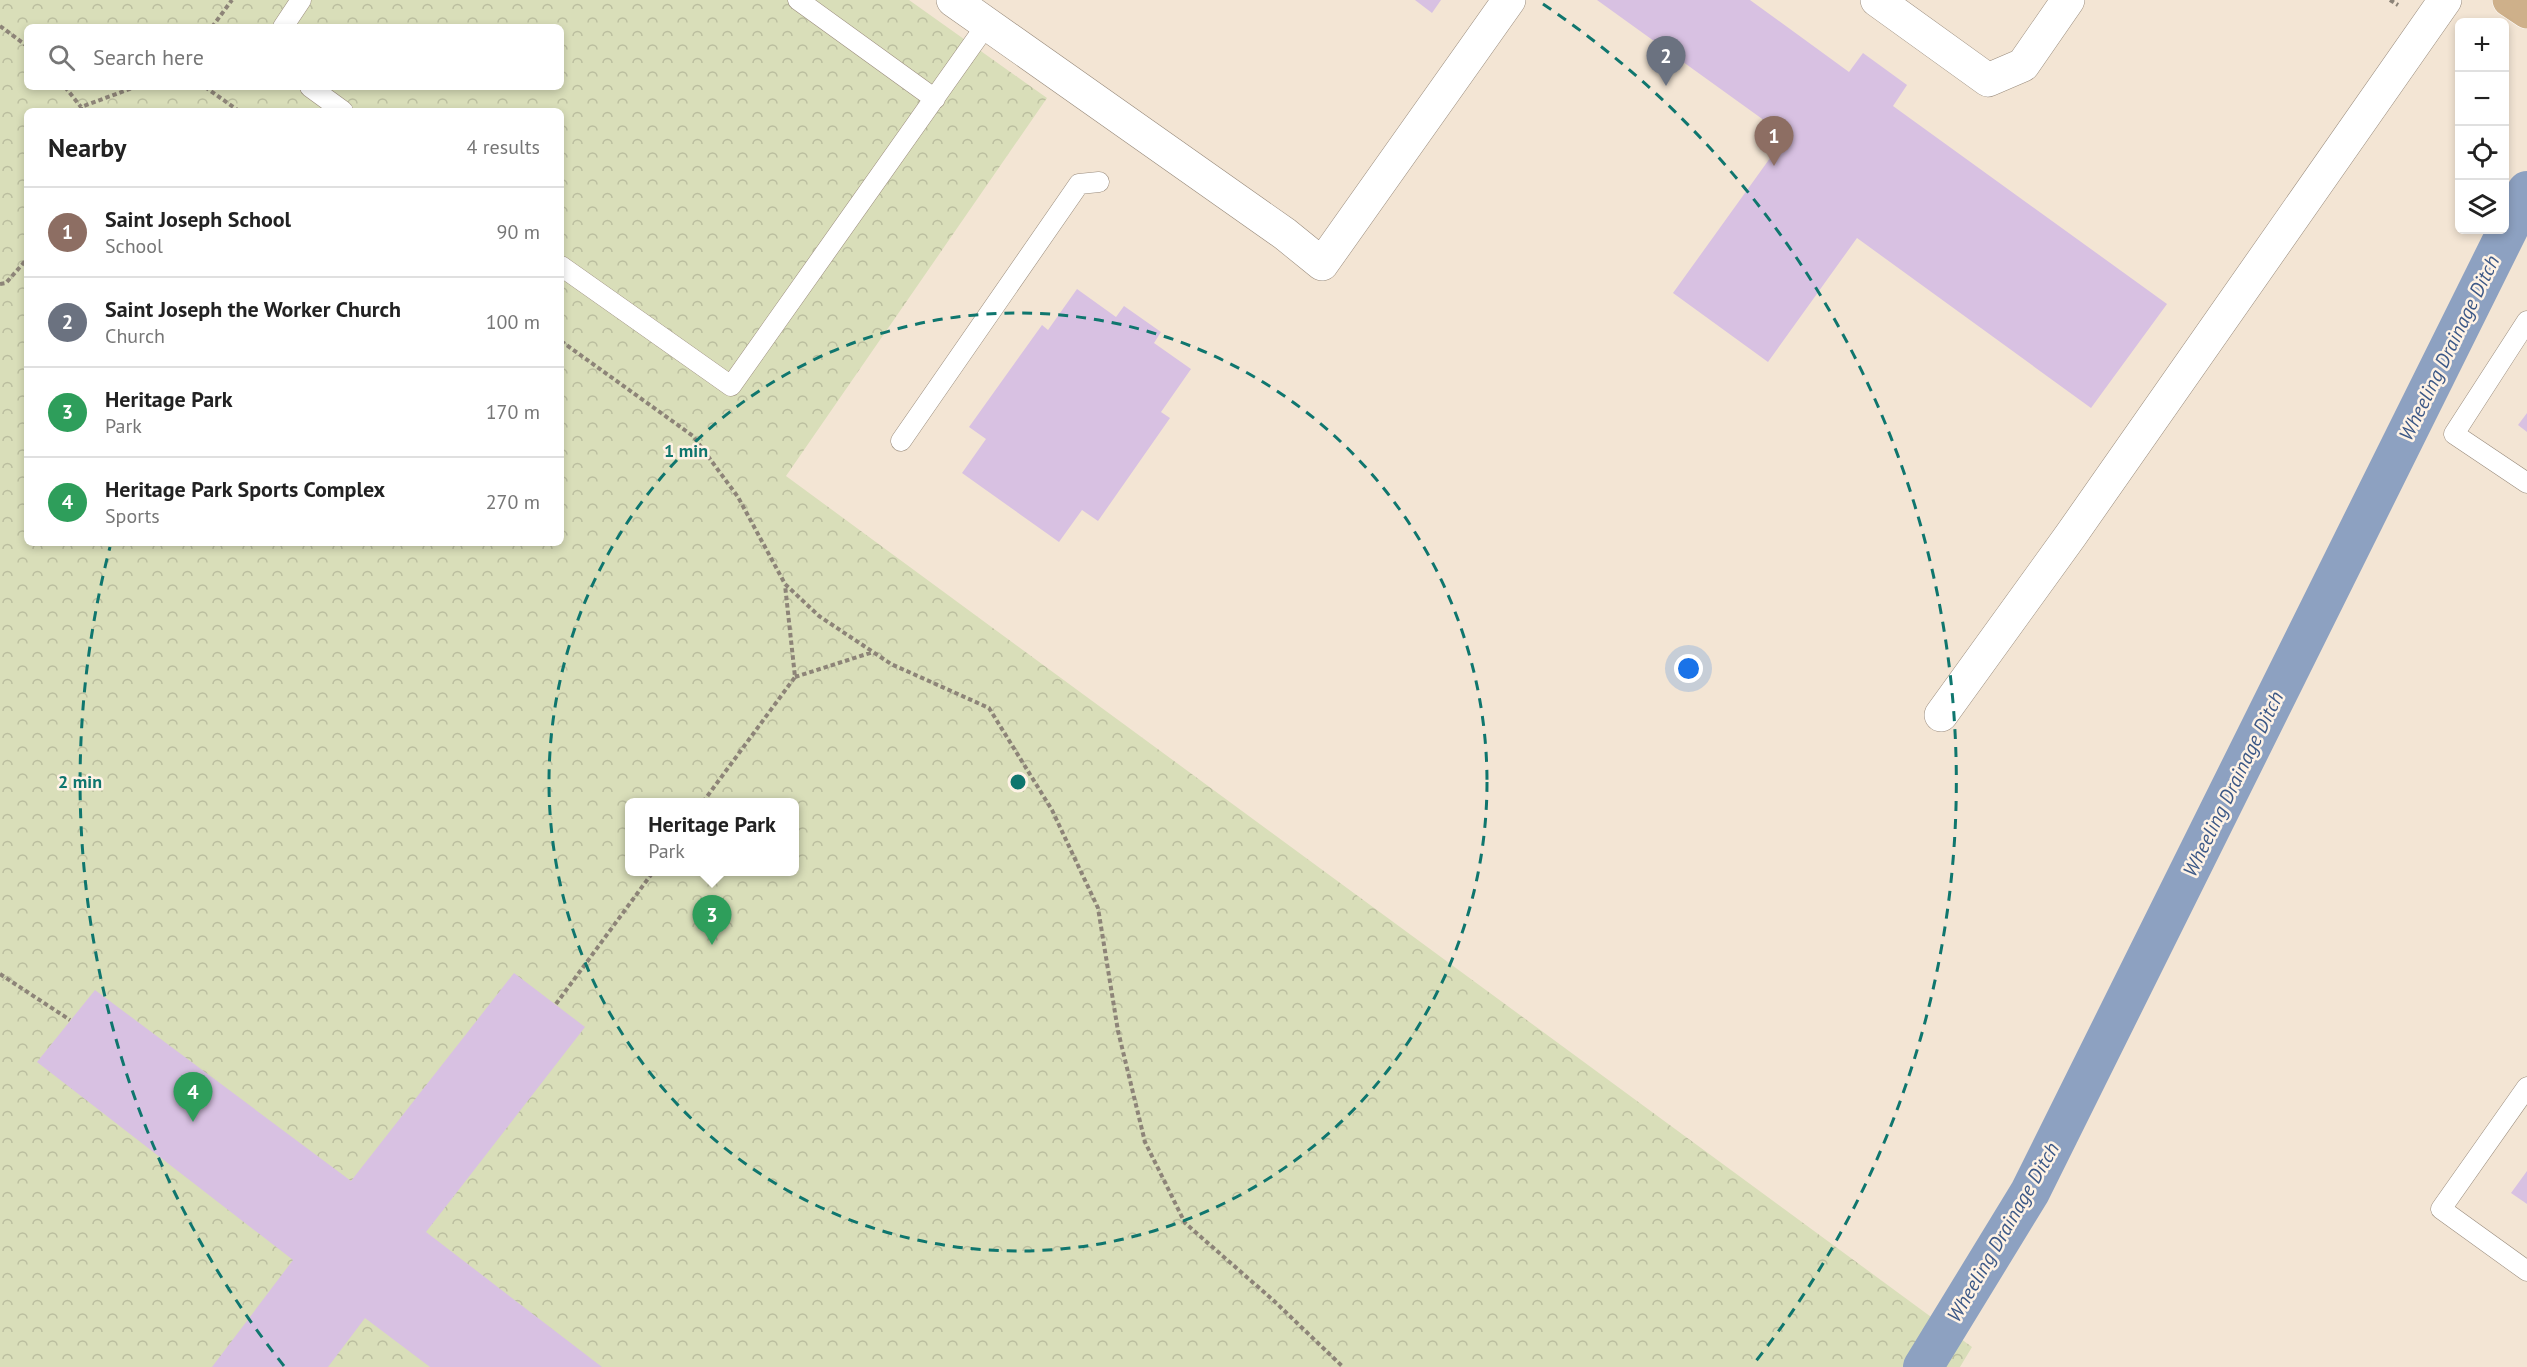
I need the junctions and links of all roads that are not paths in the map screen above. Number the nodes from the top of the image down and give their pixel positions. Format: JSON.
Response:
{"nodes":[{"id":1,"x":301,"y":0,"type":"edge"},
{"id":2,"x":798,"y":0,"type":"edge"},
{"id":3,"x":954,"y":0,"type":"edge"},
{"id":4,"x":1509,"y":0,"type":"edge"},
{"id":5,"x":1876,"y":0,"type":"edge"},
{"id":6,"x":2068,"y":0,"type":"edge"},
{"id":7,"x":2445,"y":0,"type":"edge"},
{"id":8,"x":2509,"y":0,"type":"edge"},
{"id":9,"x":2527,"y":12,"type":"edge"},
{"id":10,"x":285,"y":24,"type":"edge"},
{"id":11,"x":987,"y":24,"type":"junction"},
{"id":12,"x":314,"y":90,"type":"edge"},
{"id":13,"x":935,"y":99,"type":"junction"},
{"id":14,"x":340,"y":108,"type":"edge"},
{"id":15,"x":1099,"y":182,"type":"dead end"},
{"id":16,"x":564,"y":268,"type":"edge"},
{"id":17,"x":2527,"y":321,"type":"edge"},
{"id":18,"x":901,"y":441,"type":"dead end"},
{"id":19,"x":2527,"y":483,"type":"edge"},
{"id":20,"x":1941,"y":715,"type":"dead end"},
{"id":21,"x":2527,"y":1087,"type":"edge"},
{"id":22,"x":2527,"y":1271,"type":"edge"}],
"edges":[{"from":1,"to":10,"type":"lane"},
{"from":2,"to":13,"type":"lane"},
{"from":3,"to":11,"type":"street"},
{"from":4,"to":11,"type":"street"},
{"from":5,"to":6,"type":"street"},
{"from":7,"to":20,"type":"street"},
{"from":8,"to":9,"type":"main road"},
{"from":11,"to":13,"type":"lane"},
{"from":12,"to":14,"type":"lane"},
{"from":13,"to":16,"type":"lane"},
{"from":15,"to":18,"type":"lane"},
{"from":17,"to":19,"type":"lane"},
{"from":21,"to":22,"type":"lane"}]}
